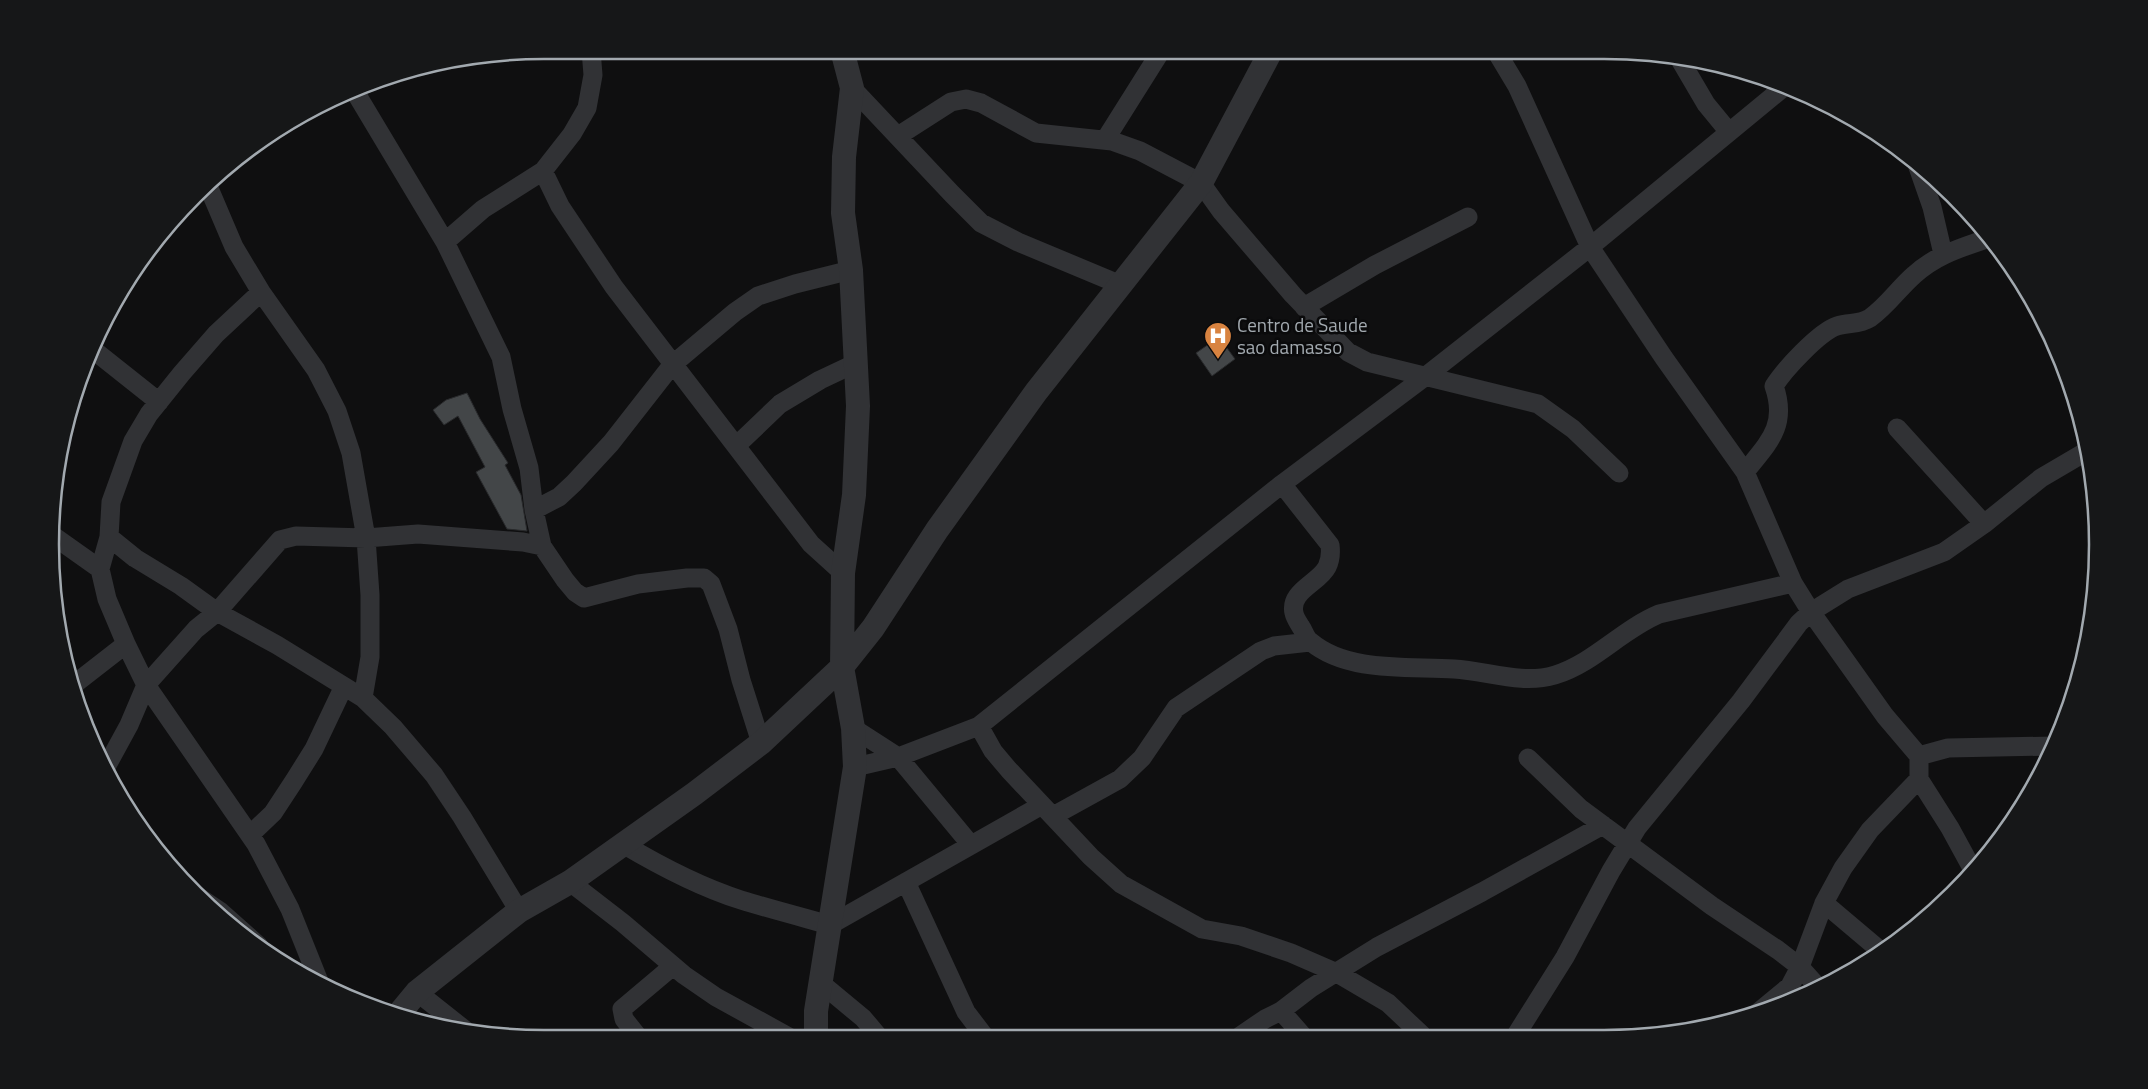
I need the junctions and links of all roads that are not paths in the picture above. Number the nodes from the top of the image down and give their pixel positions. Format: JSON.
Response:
{"nodes":[{"id":1,"x":592,"y":59,"type":"edge"},
{"id":2,"x":844,"y":59,"type":"edge"},
{"id":3,"x":1156,"y":59,"type":"edge"},
{"id":4,"x":1267,"y":59,"type":"edge"},
{"id":5,"x":1501,"y":59,"type":"edge"},
{"id":6,"x":1683,"y":66,"type":"edge"},
{"id":7,"x":852,"y":88,"type":"junction"},
{"id":8,"x":1778,"y":92,"type":"edge"},
{"id":9,"x":358,"y":96,"type":"edge"},
{"id":10,"x":1729,"y":132,"type":"junction"},
{"id":11,"x":898,"y":136,"type":"junction"},
{"id":12,"x":1105,"y":140,"type":"junction"},
{"id":13,"x":543,"y":171,"type":"junction"},
{"id":14,"x":1922,"y":177,"type":"edge"},
{"id":15,"x":1201,"y":183,"type":"junction"},
{"id":16,"x":211,"y":192,"type":"edge"},
{"id":17,"x":1468,"y":217,"type":"dead end"},
{"id":18,"x":1982,"y":240,"type":"edge"},
{"id":19,"x":445,"y":242,"type":"junction"},
{"id":20,"x":1590,"y":247,"type":"junction"},
{"id":21,"x":1943,"y":254,"type":"junction"},
{"id":22,"x":851,"y":270,"type":"junction"},
{"id":23,"x":1121,"y":285,"type":"junction"},
{"id":24,"x":261,"y":292,"type":"junction"},
{"id":25,"x":1304,"y":307,"type":"junction"},
{"id":26,"x":98,"y":354,"type":"edge"},
{"id":27,"x":856,"y":363,"type":"junction"},
{"id":28,"x":672,"y":365,"type":"junction"},
{"id":29,"x":1426,"y":376,"type":"junction"},
{"id":30,"x":159,"y":402,"type":"junction"},
{"id":31,"x":1897,"y":428,"type":"dead end"},
{"id":32,"x":736,"y":446,"type":"junction"},
{"id":33,"x":2081,"y":455,"type":"edge"},
{"id":34,"x":1745,"y":472,"type":"junction"},
{"id":35,"x":1619,"y":473,"type":"dead end"},
{"id":36,"x":1282,"y":484,"type":"junction"},
{"id":37,"x":534,"y":510,"type":"junction"},
{"id":38,"x":1984,"y":524,"type":"junction"},
{"id":39,"x":109,"y":538,"type":"junction"},
{"id":40,"x":366,"y":538,"type":"junction"},
{"id":41,"x":59,"y":540,"type":"edge"},
{"id":42,"x":542,"y":546,"type":"junction"},
{"id":43,"x":100,"y":569,"type":"junction"},
{"id":44,"x":843,"y":573,"type":"junction"},
{"id":45,"x":1793,"y":582,"type":"junction"},
{"id":46,"x":217,"y":612,"type":"junction"},
{"id":47,"x":1811,"y":612,"type":"junction"},
{"id":48,"x":1310,"y":642,"type":"junction"},
{"id":49,"x":126,"y":644,"type":"junction"},
{"id":50,"x":842,"y":667,"type":"junction"},
{"id":51,"x":79,"y":681,"type":"edge"},
{"id":52,"x":146,"y":685,"type":"junction"},
{"id":53,"x":343,"y":688,"type":"junction"},
{"id":54,"x":363,"y":698,"type":"junction"},
{"id":55,"x":978,"y":726,"type":"junction"},
{"id":56,"x":853,"y":728,"type":"junction"},
{"id":57,"x":761,"y":743,"type":"junction"},
{"id":58,"x":2045,"y":746,"type":"edge"},
{"id":59,"x":1919,"y":756,"type":"junction"},
{"id":60,"x":898,"y":757,"type":"junction"},
{"id":61,"x":1528,"y":758,"type":"dead end"},
{"id":62,"x":109,"y":760,"type":"edge"},
{"id":63,"x":855,"y":767,"type":"junction"},
{"id":64,"x":1919,"y":779,"type":"junction"},
{"id":65,"x":1047,"y":810,"type":"junction"},
{"id":66,"x":1602,"y":825,"type":"junction"},
{"id":67,"x":250,"y":835,"type":"junction"},
{"id":68,"x":622,"y":844,"type":"junction"},
{"id":69,"x":1629,"y":844,"type":"junction"},
{"id":70,"x":971,"y":845,"type":"junction"},
{"id":71,"x":1970,"y":864,"type":"edge"},
{"id":72,"x":570,"y":882,"type":"junction"},
{"id":73,"x":906,"y":882,"type":"junction"},
{"id":74,"x":1824,"y":903,"type":"junction"},
{"id":75,"x":519,"y":911,"type":"junction"},
{"id":76,"x":830,"y":925,"type":"junction"},
{"id":77,"x":1875,"y":946,"type":"edge"},
{"id":78,"x":673,"y":966,"type":"junction"},
{"id":79,"x":1800,"y":967,"type":"junction"},
{"id":80,"x":315,"y":972,"type":"edge"},
{"id":81,"x":1338,"y":973,"type":"junction"},
{"id":82,"x":1813,"y":982,"type":"edge"},
{"id":83,"x":822,"y":984,"type":"junction"},
{"id":84,"x":417,"y":992,"type":"junction"},
{"id":85,"x":1775,"y":998,"type":"edge"},
{"id":86,"x":403,"y":1009,"type":"edge"},
{"id":87,"x":1281,"y":1011,"type":"junction"},
{"id":88,"x":455,"y":1022,"type":"edge"},
{"id":89,"x":633,"y":1030,"type":"edge"},
{"id":90,"x":776,"y":1030,"type":"edge"},
{"id":91,"x":816,"y":1030,"type":"edge"},
{"id":92,"x":873,"y":1030,"type":"edge"},
{"id":93,"x":980,"y":1030,"type":"edge"},
{"id":94,"x":1248,"y":1030,"type":"edge"},
{"id":95,"x":1298,"y":1030,"type":"edge"},
{"id":96,"x":1416,"y":1030,"type":"edge"},
{"id":97,"x":1519,"y":1030,"type":"edge"}],
"edges":[{"from":1,"to":13,"type":"street"},
{"from":2,"to":7,"type":"street"},
{"from":3,"to":12,"type":"street"},
{"from":4,"to":15,"type":"street"},
{"from":5,"to":20,"type":"street"},
{"from":6,"to":10,"type":"street"},
{"from":7,"to":11,"type":"street"},
{"from":7,"to":22,"type":"street"},
{"from":8,"to":10,"type":"street"},
{"from":9,"to":19,"type":"street"},
{"from":10,"to":20,"type":"street"},
{"from":11,"to":12,"type":"street"},
{"from":11,"to":23,"type":"street"},
{"from":12,"to":15,"type":"street"},
{"from":13,"to":19,"type":"street"},
{"from":13,"to":28,"type":"street"},
{"from":14,"to":21,"type":"street"},
{"from":15,"to":23,"type":"street"},
{"from":15,"to":25,"type":"street"},
{"from":16,"to":24,"type":"street"},
{"from":17,"to":25,"type":"street"},
{"from":18,"to":21,"type":"street"},
{"from":19,"to":37,"type":"street"},
{"from":20,"to":29,"type":"street"},
{"from":20,"to":34,"type":"street"},
{"from":21,"to":34,"type":"street"},
{"from":22,"to":27,"type":"street"},
{"from":22,"to":28,"type":"street"},
{"from":23,"to":50,"type":"street"},
{"from":24,"to":30,"type":"street"},
{"from":24,"to":40,"type":"street"},
{"from":25,"to":29,"type":"street"},
{"from":26,"to":30,"type":"street"},
{"from":27,"to":32,"type":"street"},
{"from":27,"to":44,"type":"street"},
{"from":28,"to":32,"type":"street"},
{"from":28,"to":37,"type":"street"},
{"from":29,"to":35,"type":"street"},
{"from":29,"to":36,"type":"street"},
{"from":30,"to":39,"type":"street"},
{"from":31,"to":38,"type":"street"},
{"from":32,"to":44,"type":"street"},
{"from":33,"to":38,"type":"street"},
{"from":34,"to":45,"type":"street"},
{"from":36,"to":48,"type":"street"},
{"from":36,"to":55,"type":"street"},
{"from":37,"to":42,"type":"street"},
{"from":38,"to":47,"type":"street"},
{"from":39,"to":43,"type":"street"},
{"from":39,"to":46,"type":"street"},
{"from":40,"to":42,"type":"street"},
{"from":40,"to":46,"type":"street"},
{"from":40,"to":54,"type":"street"},
{"from":41,"to":43,"type":"street"},
{"from":42,"to":57,"type":"street"},
{"from":43,"to":49,"type":"street"},
{"from":44,"to":50,"type":"street"},
{"from":45,"to":47,"type":"street"},
{"from":45,"to":48,"type":"street"},
{"from":46,"to":52,"type":"street"},
{"from":46,"to":53,"type":"street"},
{"from":47,"to":59,"type":"street"},
{"from":47,"to":69,"type":"street"},
{"from":48,"to":65,"type":"street"},
{"from":49,"to":51,"type":"street"},
{"from":49,"to":52,"type":"street"},
{"from":50,"to":56,"type":"street"},
{"from":50,"to":57,"type":"street"},
{"from":52,"to":62,"type":"street"},
{"from":52,"to":67,"type":"street"},
{"from":53,"to":54,"type":"street"},
{"from":53,"to":67,"type":"street"},
{"from":54,"to":75,"type":"street"},
{"from":55,"to":60,"type":"street"},
{"from":55,"to":65,"type":"street"},
{"from":56,"to":60,"type":"street"},
{"from":56,"to":63,"type":"street"},
{"from":57,"to":68,"type":"street"},
{"from":58,"to":59,"type":"street"},
{"from":59,"to":64,"type":"street"},
{"from":60,"to":63,"type":"street"},
{"from":60,"to":70,"type":"street"},
{"from":61,"to":66,"type":"street"},
{"from":63,"to":76,"type":"street"},
{"from":64,"to":71,"type":"street"},
{"from":64,"to":74,"type":"street"},
{"from":65,"to":70,"type":"street"},
{"from":65,"to":81,"type":"street"},
{"from":66,"to":69,"type":"street"},
{"from":66,"to":81,"type":"street"},
{"from":67,"to":80,"type":"street"},
{"from":68,"to":72,"type":"street"},
{"from":68,"to":76,"type":"street"},
{"from":69,"to":79,"type":"street"},
{"from":69,"to":97,"type":"street"},
{"from":70,"to":73,"type":"street"},
{"from":72,"to":75,"type":"street"},
{"from":72,"to":78,"type":"street"},
{"from":73,"to":76,"type":"street"},
{"from":73,"to":93,"type":"street"},
{"from":74,"to":77,"type":"street"},
{"from":74,"to":79,"type":"street"},
{"from":75,"to":84,"type":"street"},
{"from":76,"to":83,"type":"street"},
{"from":78,"to":89,"type":"street"},
{"from":78,"to":90,"type":"street"},
{"from":79,"to":82,"type":"street"},
{"from":79,"to":85,"type":"street"},
{"from":81,"to":87,"type":"street"},
{"from":81,"to":96,"type":"street"},
{"from":83,"to":91,"type":"street"},
{"from":83,"to":92,"type":"street"},
{"from":84,"to":86,"type":"street"},
{"from":84,"to":88,"type":"street"},
{"from":87,"to":94,"type":"street"},
{"from":87,"to":95,"type":"street"}]}
